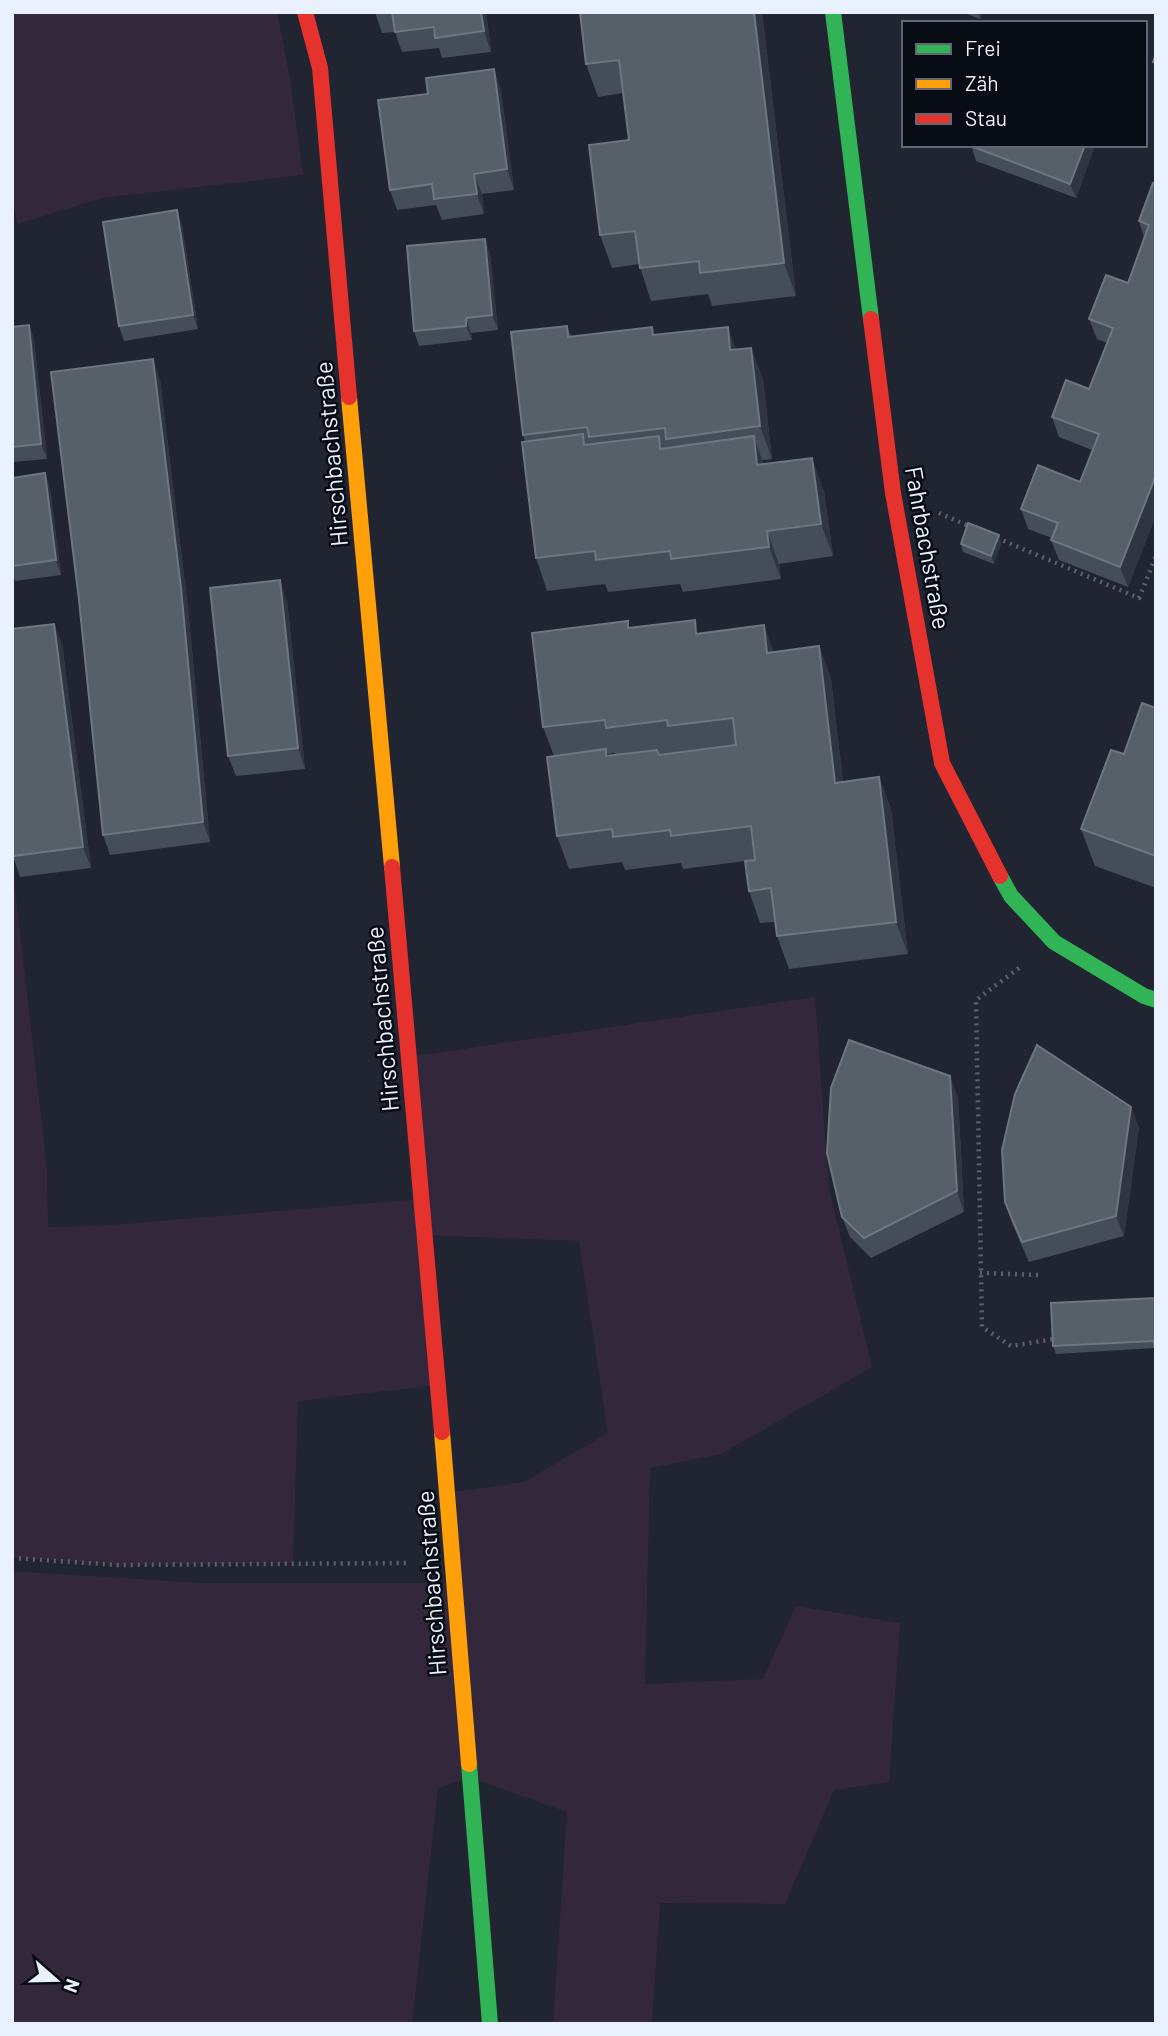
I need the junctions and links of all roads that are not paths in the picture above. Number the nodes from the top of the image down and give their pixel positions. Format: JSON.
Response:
{"nodes":[{"id":1,"x":305,"y":12,"type":"edge"},
{"id":2,"x":832,"y":12,"type":"edge"},
{"id":3,"x":1156,"y":1000,"type":"edge"},
{"id":4,"x":490,"y":2024,"type":"edge"}],
"edges":[{"from":1,"to":4,"type":"street","name":"Hirschbachstraße"},
{"from":2,"to":3,"type":"street","name":"Fahrbachstraße"}]}
